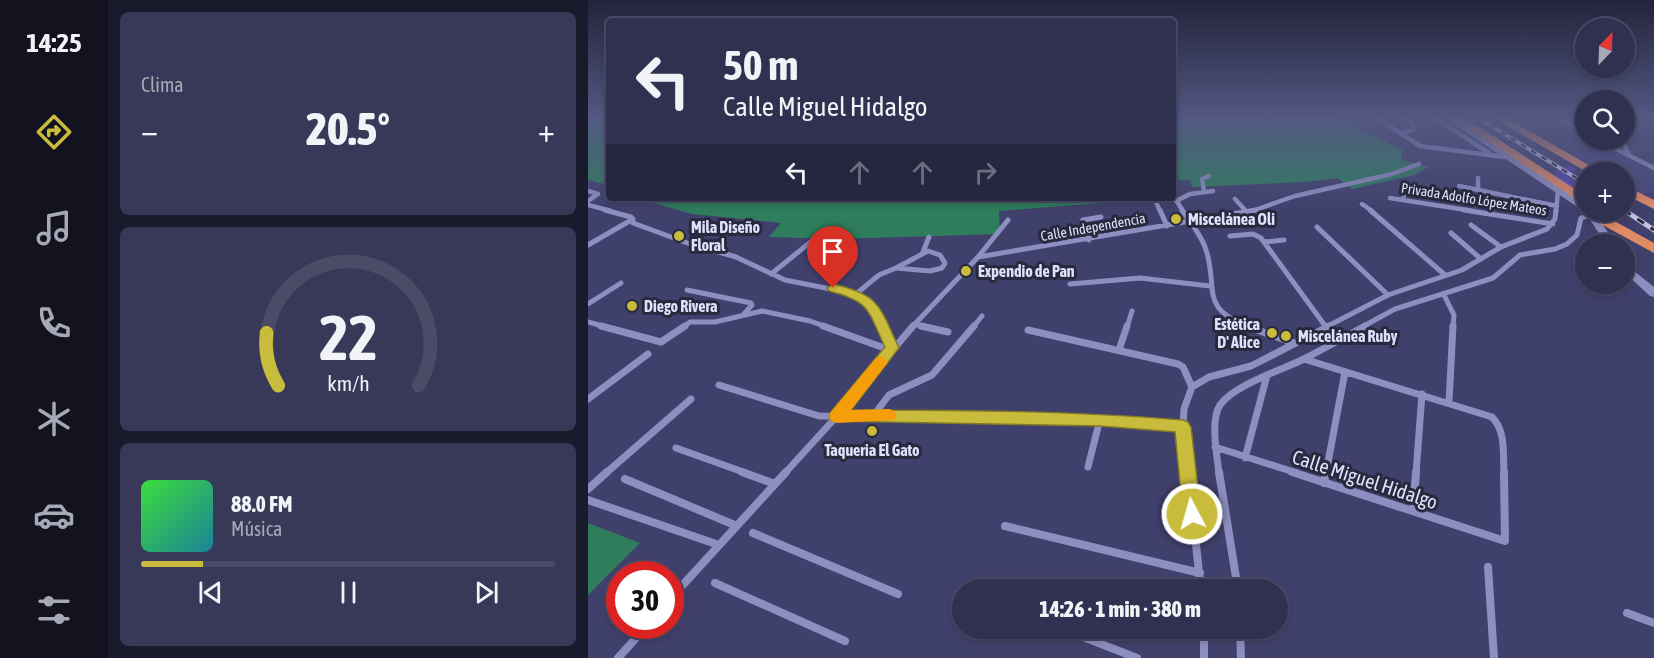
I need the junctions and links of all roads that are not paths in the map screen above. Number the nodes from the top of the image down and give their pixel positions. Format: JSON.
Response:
{"nodes":[{"id":1,"x":1450,"y":150,"type":"edge"},
{"id":2,"x":1484,"y":150,"type":"edge"},
{"id":3,"x":1494,"y":150,"type":"edge"},
{"id":4,"x":1504,"y":150,"type":"edge"},
{"id":5,"x":1555,"y":150,"type":"edge"},
{"id":6,"x":1618,"y":150,"type":"edge"},
{"id":7,"x":1627,"y":150,"type":"edge"},
{"id":8,"x":1492,"y":155,"type":"junction"},
{"id":9,"x":1630,"y":156,"type":"junction"},
{"id":10,"x":1505,"y":157,"type":"junction"},
{"id":11,"x":1577,"y":162,"type":"edge"},
{"id":12,"x":1419,"y":164,"type":"dead end"},
{"id":13,"x":1654,"y":168,"type":"edge"},
{"id":14,"x":1209,"y":176,"type":"dead end"},
{"id":15,"x":1478,"y":178,"type":"dead end"},
{"id":16,"x":1459,"y":186,"type":"dead end"},
{"id":17,"x":1406,"y":188,"type":"dead end"},
{"id":18,"x":1478,"y":190,"type":"junction"},
{"id":19,"x":588,"y":191,"type":"edge"},
{"id":20,"x":1204,"y":191,"type":"junction"},
{"id":21,"x":1213,"y":191,"type":"dead end"},
{"id":22,"x":1558,"y":191,"type":"junction"},
{"id":23,"x":1635,"y":195,"type":"edge"},
{"id":24,"x":1176,"y":198,"type":"edge"},
{"id":25,"x":1390,"y":198,"type":"dead end"},
{"id":26,"x":1235,"y":199,"type":"dead end"},
{"id":27,"x":1402,"y":199,"type":"junction"},
{"id":28,"x":1575,"y":199,"type":"edge"},
{"id":29,"x":1176,"y":200,"type":"edge"},
{"id":30,"x":1575,"y":201,"type":"edge"},
{"id":31,"x":1156,"y":202,"type":"dead end"},
{"id":32,"x":588,"y":203,"type":"edge"},
{"id":33,"x":1362,"y":204,"type":"dead end"},
{"id":34,"x":1654,"y":205,"type":"edge"},
{"id":35,"x":1557,"y":206,"type":"junction"},
{"id":36,"x":1246,"y":213,"type":"junction"},
{"id":37,"x":1101,"y":217,"type":"dead end"},
{"id":38,"x":633,"y":219,"type":"junction"},
{"id":39,"x":1008,"y":220,"type":"dead end"},
{"id":40,"x":1580,"y":222,"type":"edge"},
{"id":41,"x":1610,"y":222,"type":"edge"},
{"id":42,"x":1189,"y":223,"type":"junction"},
{"id":43,"x":1553,"y":224,"type":"junction"},
{"id":44,"x":1471,"y":225,"type":"dead end"},
{"id":45,"x":1167,"y":226,"type":"junction"},
{"id":46,"x":1317,"y":227,"type":"dead end"},
{"id":47,"x":824,"y":232,"type":"dead end"},
{"id":48,"x":1451,"y":233,"type":"dead end"},
{"id":49,"x":1230,"y":236,"type":"dead end"},
{"id":50,"x":929,"y":237,"type":"dead end"},
{"id":51,"x":1089,"y":240,"type":"junction"},
{"id":52,"x":1284,"y":240,"type":"dead end"},
{"id":53,"x":1264,"y":242,"type":"junction"},
{"id":54,"x":588,"y":245,"type":"edge"},
{"id":55,"x":1501,"y":247,"type":"junction"},
{"id":56,"x":1654,"y":249,"type":"edge"},
{"id":57,"x":923,"y":252,"type":"junction"},
{"id":58,"x":978,"y":257,"type":"junction"},
{"id":59,"x":1481,"y":259,"type":"junction"},
{"id":60,"x":896,"y":268,"type":"junction"},
{"id":61,"x":771,"y":274,"type":"junction"},
{"id":62,"x":1445,"y":275,"type":"junction"},
{"id":63,"x":1635,"y":276,"type":"edge"},
{"id":64,"x":621,"y":284,"type":"dead end"},
{"id":65,"x":1070,"y":284,"type":"dead end"},
{"id":66,"x":1210,"y":286,"type":"junction"},
{"id":67,"x":687,"y":290,"type":"dead end"},
{"id":68,"x":1654,"y":293,"type":"edge"},
{"id":69,"x":856,"y":294,"type":"junction"},
{"id":70,"x":1388,"y":295,"type":"junction"},
{"id":71,"x":1444,"y":295,"type":"junction"},
{"id":72,"x":588,"y":304,"type":"edge"},
{"id":73,"x":1132,"y":311,"type":"dead end"},
{"id":74,"x":982,"y":316,"type":"dead end"},
{"id":75,"x":741,"y":317,"type":"junction"},
{"id":76,"x":588,"y":322,"type":"edge"},
{"id":77,"x":914,"y":324,"type":"junction"},
{"id":78,"x":1327,"y":328,"type":"junction"},
{"id":79,"x":1028,"y":330,"type":"dead end"},
{"id":80,"x":948,"y":332,"type":"dead end"},
{"id":81,"x":1294,"y":343,"type":"junction"},
{"id":82,"x":891,"y":349,"type":"junction"},
{"id":83,"x":1119,"y":350,"type":"junction"},
{"id":84,"x":648,"y":354,"type":"dead end"},
{"id":85,"x":1304,"y":359,"type":"junction"},
{"id":86,"x":1346,"y":372,"type":"junction"},
{"id":87,"x":1266,"y":379,"type":"junction"},
{"id":88,"x":719,"y":385,"type":"dead end"},
{"id":89,"x":1192,"y":387,"type":"junction"},
{"id":90,"x":1422,"y":394,"type":"junction"},
{"id":91,"x":588,"y":399,"type":"edge"},
{"id":92,"x":691,"y":399,"type":"dead end"},
{"id":93,"x":1449,"y":402,"type":"junction"},
{"id":94,"x":837,"y":416,"type":"junction"},
{"id":95,"x":873,"y":416,"type":"junction"},
{"id":96,"x":1100,"y":419,"type":"junction"},
{"id":97,"x":1183,"y":427,"type":"junction"},
{"id":98,"x":1215,"y":447,"type":"junction"},
{"id":99,"x":676,"y":448,"type":"dead end"},
{"id":100,"x":1245,"y":458,"type":"junction"},
{"id":101,"x":1088,"y":467,"type":"dead end"},
{"id":102,"x":625,"y":479,"type":"dead end"},
{"id":103,"x":1324,"y":483,"type":"junction"},
{"id":104,"x":775,"y":484,"type":"junction"},
{"id":105,"x":588,"y":489,"type":"edge"},
{"id":106,"x":588,"y":500,"type":"edge"},
{"id":107,"x":1413,"y":511,"type":"junction"},
{"id":108,"x":737,"y":526,"type":"junction"},
{"id":109,"x":1005,"y":526,"type":"dead end"},
{"id":110,"x":753,"y":533,"type":"dead end"},
{"id":111,"x":719,"y":545,"type":"junction"},
{"id":112,"x":1488,"y":567,"type":"dead end"},
{"id":113,"x":1200,"y":573,"type":"junction"},
{"id":114,"x":1200,"y":579,"type":"edge"},
{"id":115,"x":1236,"y":579,"type":"edge"},
{"id":116,"x":684,"y":584,"type":"edge"},
{"id":117,"x":715,"y":584,"type":"dead end"},
{"id":118,"x":898,"y":594,"type":"dead end"},
{"id":119,"x":1627,"y":613,"type":"dead end"},
{"id":120,"x":1654,"y":622,"type":"edge"},
{"id":121,"x":635,"y":639,"type":"edge"},
{"id":122,"x":1088,"y":639,"type":"edge"},
{"id":123,"x":1204,"y":639,"type":"edge"},
{"id":124,"x":1240,"y":639,"type":"edge"},
{"id":125,"x":845,"y":641,"type":"dead end"},
{"id":126,"x":618,"y":658,"type":"edge"},
{"id":127,"x":1137,"y":658,"type":"edge"},
{"id":128,"x":1204,"y":658,"type":"edge"},
{"id":129,"x":1241,"y":658,"type":"edge"},
{"id":130,"x":1494,"y":658,"type":"edge"}],
"edges":[{"from":1,"to":8,"type":"street"},
{"from":2,"to":8,"type":"street"},
{"from":3,"to":10,"type":"main road"},
{"from":4,"to":28,"type":"highway"},
{"from":5,"to":11,"type":"highway"},
{"from":6,"to":9,"type":"street"},
{"from":7,"to":9,"type":"street"},
{"from":8,"to":10,"type":"street"},
{"from":9,"to":13,"type":"street"},
{"from":10,"to":22,"type":"main road"},
{"from":12,"to":36,"type":"street","name":"Calle Independencia"},
{"from":14,"to":20,"type":"street"},
{"from":15,"to":18,"type":"street"},
{"from":16,"to":18,"type":"street","name":"Privada Adolfo López Mateos"},
{"from":17,"to":27,"type":"street"},
{"from":18,"to":35,"type":"street","name":"Privada Adolfo López Mateos"},
{"from":19,"to":32,"type":"street"},
{"from":20,"to":21,"type":"street"},
{"from":20,"to":24,"type":"street"},
{"from":22,"to":30,"type":"main road"},
{"from":22,"to":35,"type":"street"},
{"from":23,"to":34,"type":"highway"},
{"from":25,"to":27,"type":"street","name":"Privada Adolfo López Mateos"},
{"from":26,"to":36,"type":"street"},
{"from":27,"to":43,"type":"street","name":"Privada Adolfo López Mateos"},
{"from":29,"to":42,"type":"street"},
{"from":31,"to":45,"type":"street"},
{"from":32,"to":38,"type":"street"},
{"from":33,"to":62,"type":"street"},
{"from":35,"to":43,"type":"street"},
{"from":36,"to":42,"type":"street","name":"Calle Independencia"},
{"from":37,"to":51,"type":"street"},
{"from":38,"to":54,"type":"street"},
{"from":38,"to":61,"type":"street"},
{"from":39,"to":58,"type":"street"},
{"from":40,"to":71,"type":"street"},
{"from":41,"to":56,"type":"highway"},
{"from":42,"to":45,"type":"street","name":"Calle Independencia"},
{"from":42,"to":66,"type":"street"},
{"from":43,"to":55,"type":"street"},
{"from":44,"to":55,"type":"street"},
{"from":45,"to":51,"type":"street","name":"Calle Independencia"},
{"from":46,"to":70,"type":"street"},
{"from":47,"to":61,"type":"street"},
{"from":48,"to":59,"type":"street"},
{"from":49,"to":53,"type":"street"},
{"from":50,"to":57,"type":"street"},
{"from":51,"to":58,"type":"street","name":"Calle Independencia"},
{"from":52,"to":53,"type":"street"},
{"from":53,"to":78,"type":"street"},
{"from":55,"to":59,"type":"street"},
{"from":57,"to":60,"type":"street"},
{"from":57,"to":60,"type":"street"},
{"from":58,"to":77,"type":"street"},
{"from":59,"to":62,"type":"street"},
{"from":60,"to":69,"type":"street"},
{"from":61,"to":69,"type":"street"},
{"from":62,"to":70,"type":"street"},
{"from":63,"to":68,"type":"main road"},
{"from":64,"to":72,"type":"street"},
{"from":65,"to":66,"type":"street"},
{"from":66,"to":81,"type":"street"},
{"from":67,"to":75,"type":"street"},
{"from":69,"to":82,"type":"street"},
{"from":70,"to":78,"type":"street"},
{"from":71,"to":85,"type":"street"},
{"from":71,"to":93,"type":"street"},
{"from":73,"to":83,"type":"street"},
{"from":74,"to":95,"type":"street"},
{"from":75,"to":76,"type":"street"},
{"from":75,"to":82,"type":"street"},
{"from":77,"to":80,"type":"street"},
{"from":77,"to":82,"type":"street"},
{"from":78,"to":81,"type":"street"},
{"from":79,"to":83,"type":"street"},
{"from":81,"to":89,"type":"street"},
{"from":82,"to":94,"type":"street"},
{"from":83,"to":89,"type":"street"},
{"from":84,"to":91,"type":"street"},
{"from":85,"to":86,"type":"street"},
{"from":85,"to":87,"type":"street"},
{"from":86,"to":90,"type":"street"},
{"from":86,"to":103,"type":"street"},
{"from":87,"to":98,"type":"street"},
{"from":87,"to":100,"type":"street"},
{"from":88,"to":94,"type":"street"},
{"from":89,"to":97,"type":"street"},
{"from":90,"to":93,"type":"street"},
{"from":90,"to":107,"type":"street"},
{"from":92,"to":105,"type":"street"},
{"from":93,"to":107,"type":"street","name":"Calle Miguel Hidalgo"},
{"from":94,"to":95,"type":"street"},
{"from":94,"to":104,"type":"street"},
{"from":95,"to":96,"type":"street"},
{"from":96,"to":97,"type":"street"},
{"from":96,"to":101,"type":"street"},
{"from":97,"to":113,"type":"street"},
{"from":98,"to":100,"type":"street","name":"Calle Miguel Hidalgo"},
{"from":98,"to":115,"type":"street"},
{"from":99,"to":104,"type":"street"},
{"from":100,"to":103,"type":"street","name":"Calle Miguel Hidalgo"},
{"from":102,"to":108,"type":"street"},
{"from":103,"to":107,"type":"street","name":"Calle Miguel Hidalgo"},
{"from":104,"to":108,"type":"street"},
{"from":106,"to":111,"type":"street"},
{"from":108,"to":111,"type":"street"},
{"from":109,"to":113,"type":"street"},
{"from":110,"to":118,"type":"street"},
{"from":111,"to":116,"type":"street"},
{"from":112,"to":130,"type":"street"},
{"from":113,"to":114,"type":"street"},
{"from":117,"to":125,"type":"street"},
{"from":119,"to":120,"type":"street"},
{"from":121,"to":126,"type":"street"},
{"from":122,"to":127,"type":"street"},
{"from":123,"to":128,"type":"street"},
{"from":124,"to":129,"type":"street"}]}
